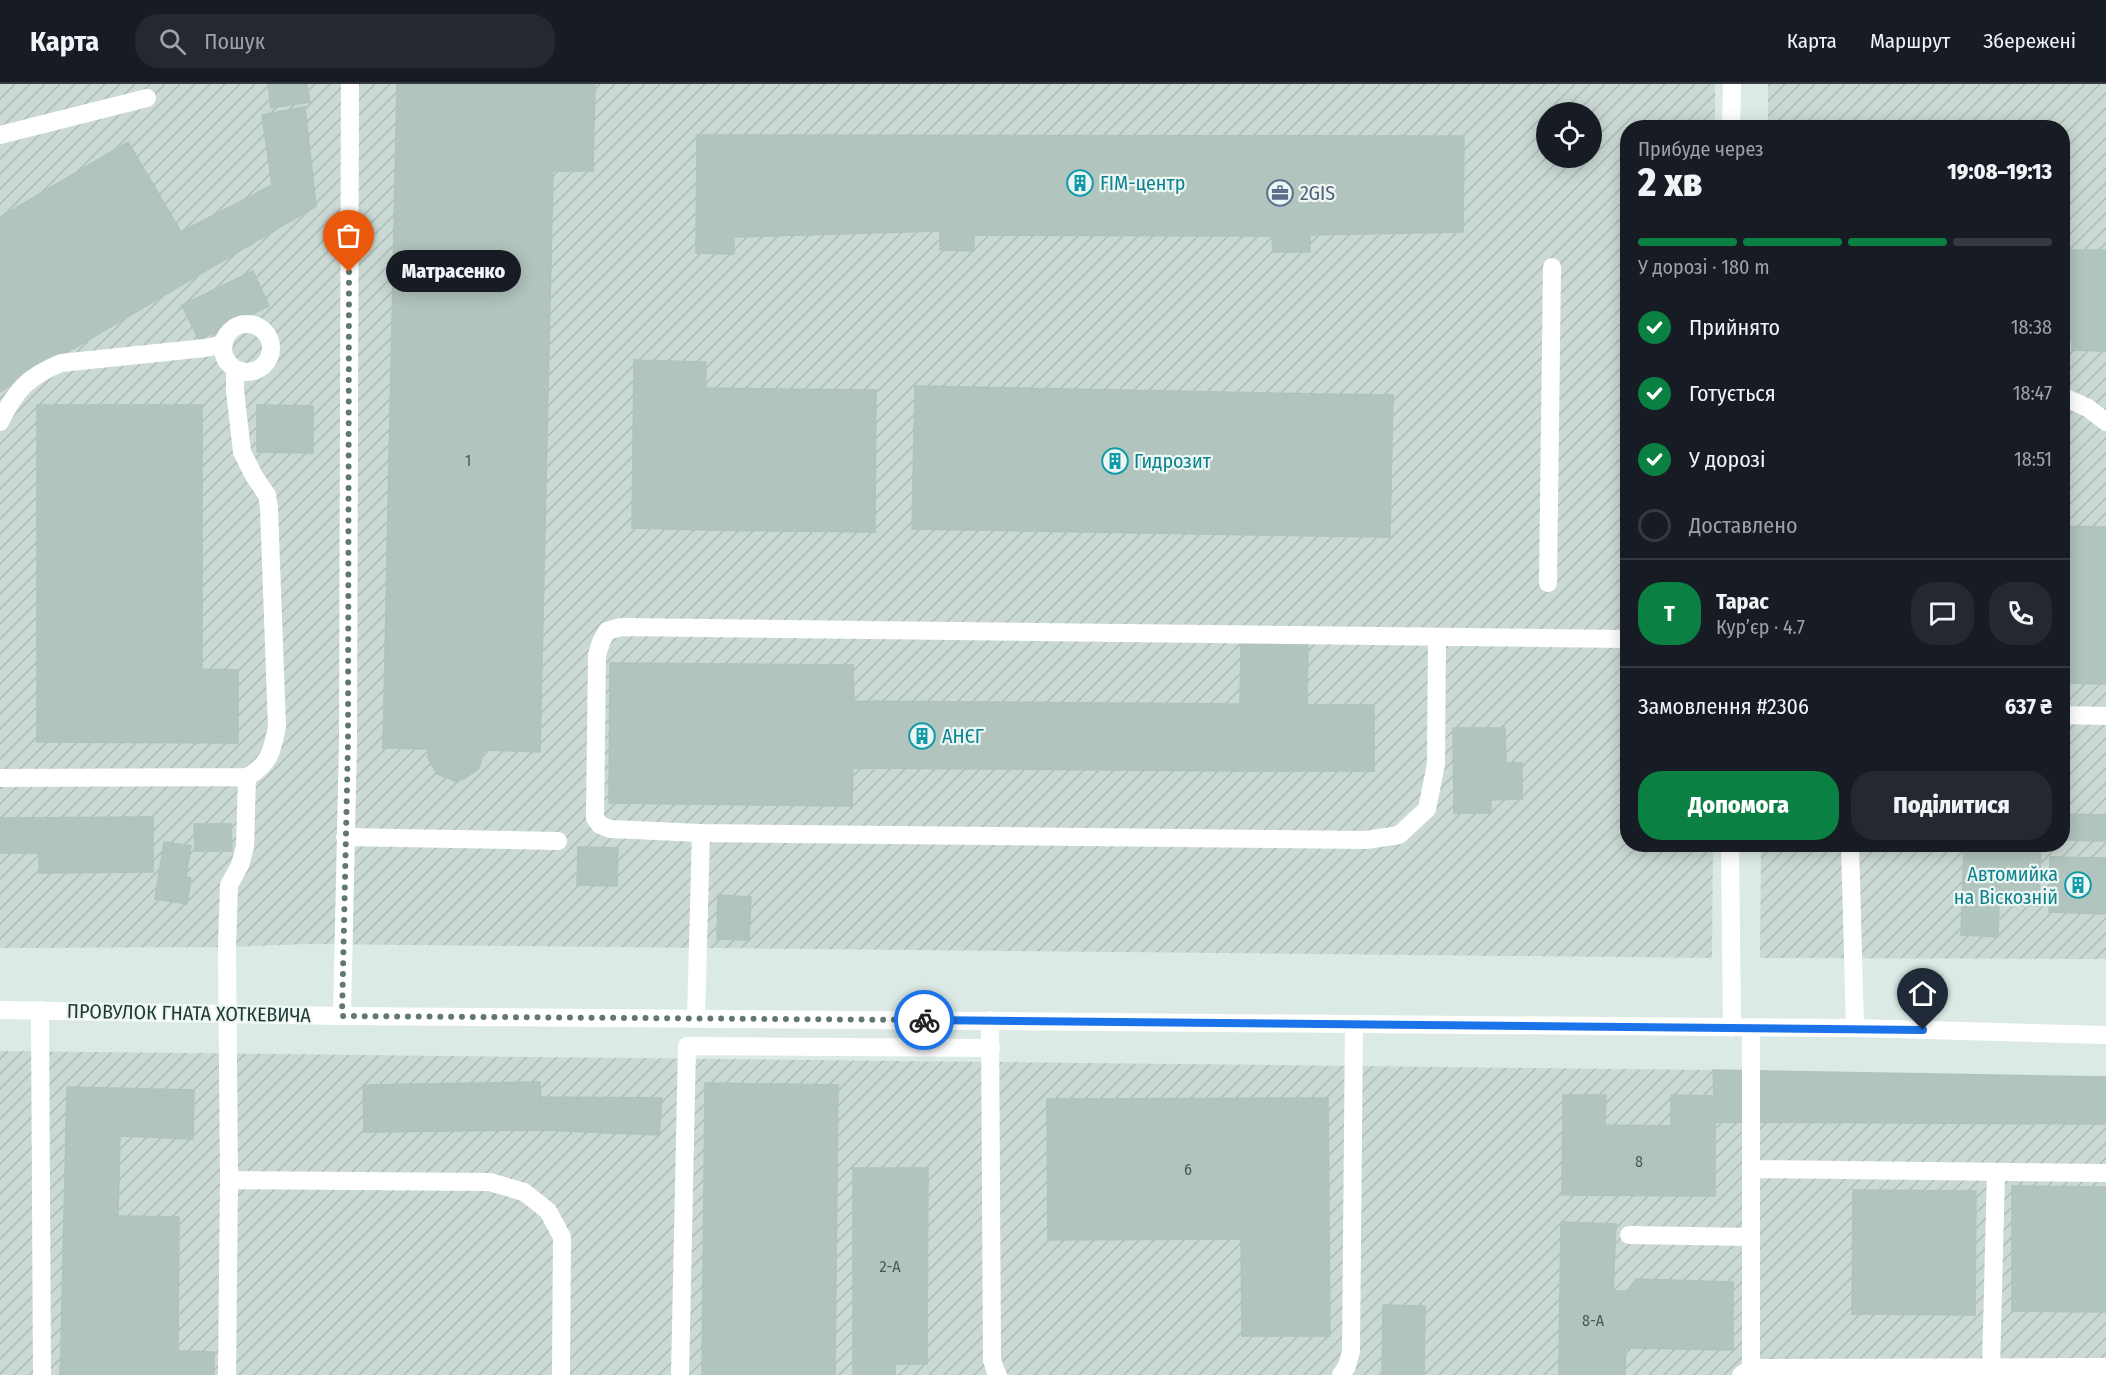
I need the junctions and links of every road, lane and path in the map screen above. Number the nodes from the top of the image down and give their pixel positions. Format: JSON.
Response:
{"nodes":[{"id":1,"x":350,"y":84,"type":"edge"},
{"id":2,"x":1732,"y":84,"type":"edge"},
{"id":3,"x":147,"y":98,"type":"dead end"},
{"id":4,"x":1731,"y":120,"type":"edge"},
{"id":5,"x":0,"y":135,"type":"edge"},
{"id":6,"x":1552,"y":267,"type":"dead end"},
{"id":7,"x":224,"y":344,"type":"junction"},
{"id":8,"x":205,"y":348,"type":"junction"},
{"id":9,"x":235,"y":369,"type":"junction"},
{"id":10,"x":235,"y":390,"type":"junction"},
{"id":11,"x":2070,"y":400,"type":"edge"},
{"id":12,"x":0,"y":422,"type":"edge"},
{"id":13,"x":2106,"y":422,"type":"edge"},
{"id":14,"x":1548,"y":583,"type":"dead end"},
{"id":15,"x":1437,"y":638,"type":"junction"},
{"id":16,"x":1620,"y":639,"type":"edge"},
{"id":17,"x":2070,"y":715,"type":"edge"},
{"id":18,"x":2106,"y":716,"type":"edge"},
{"id":19,"x":247,"y":777,"type":"junction"},
{"id":20,"x":0,"y":778,"type":"edge"},
{"id":21,"x":701,"y":833,"type":"junction"},
{"id":22,"x":345,"y":837,"type":"junction"},
{"id":23,"x":558,"y":841,"type":"dead end"},
{"id":24,"x":1730,"y":852,"type":"edge"},
{"id":25,"x":1850,"y":852,"type":"edge"},
{"id":26,"x":0,"y":1010,"type":"edge"},
{"id":27,"x":40,"y":1010,"type":"junction"},
{"id":28,"x":227,"y":1014,"type":"junction"},
{"id":29,"x":342,"y":1016,"type":"junction"},
{"id":30,"x":696,"y":1018,"type":"junction"},
{"id":31,"x":990,"y":1020,"type":"junction"},
{"id":32,"x":1354,"y":1024,"type":"junction"},
{"id":33,"x":1732,"y":1028,"type":"junction"},
{"id":34,"x":1751,"y":1028,"type":"junction"},
{"id":35,"x":1855,"y":1028,"type":"junction"},
{"id":36,"x":2106,"y":1035,"type":"edge"},
{"id":37,"x":991,"y":1048,"type":"junction"},
{"id":38,"x":1752,"y":1169,"type":"junction"},
{"id":39,"x":1996,"y":1172,"type":"junction"},
{"id":40,"x":2106,"y":1173,"type":"edge"},
{"id":41,"x":230,"y":1180,"type":"junction"},
{"id":42,"x":1629,"y":1235,"type":"dead end"},
{"id":43,"x":1751,"y":1237,"type":"junction"},
{"id":44,"x":2106,"y":1367,"type":"edge"},
{"id":45,"x":1991,"y":1368,"type":"junction"},
{"id":46,"x":1746,"y":1371,"type":"edge"},
{"id":47,"x":42,"y":1375,"type":"edge"},
{"id":48,"x":227,"y":1375,"type":"edge"},
{"id":49,"x":561,"y":1375,"type":"edge"},
{"id":50,"x":681,"y":1375,"type":"edge"},
{"id":51,"x":998,"y":1375,"type":"edge"},
{"id":52,"x":1341,"y":1375,"type":"edge"}],
"edges":[{"from":1,"to":22,"type":"street"},
{"from":2,"to":4,"type":"street"},
{"from":3,"to":5,"type":"street"},
{"from":6,"to":14,"type":"street"},
{"from":7,"to":8,"type":"street"},
{"from":7,"to":9,"type":"street"},
{"from":7,"to":9,"type":"street"},
{"from":8,"to":10,"type":"street"},
{"from":8,"to":12,"type":"street"},
{"from":9,"to":10,"type":"street"},
{"from":10,"to":19,"type":"street"},
{"from":11,"to":13,"type":"street"},
{"from":15,"to":16,"type":"street"},
{"from":15,"to":21,"type":"street"},
{"from":15,"to":21,"type":"street"},
{"from":17,"to":18,"type":"street"},
{"from":19,"to":20,"type":"street"},
{"from":19,"to":28,"type":"street"},
{"from":21,"to":30,"type":"street"},
{"from":22,"to":23,"type":"street"},
{"from":22,"to":29,"type":"street"},
{"from":24,"to":33,"type":"street"},
{"from":25,"to":35,"type":"street"},
{"from":26,"to":27,"type":"street","name":"ПРОВУЛОК ГНАТА ХОТКЕВИЧА"},
{"from":27,"to":28,"type":"street","name":"ПРОВУЛОК ГНАТА ХОТКЕВИЧА"},
{"from":27,"to":47,"type":"street"},
{"from":28,"to":29,"type":"street","name":"ПРОВУЛОК ГНАТА ХОТКЕВИЧА"},
{"from":28,"to":41,"type":"street"},
{"from":29,"to":30,"type":"street","name":"ПРОВУЛОК ГНАТА ХОТКЕВИЧА"},
{"from":30,"to":31,"type":"street","name":"ПРОВУЛОК ГНАТА ХОТКЕВИЧА"},
{"from":31,"to":32,"type":"street","name":"ПРОВУЛОК ГНАТА ХОТКЕВИЧА"},
{"from":31,"to":37,"type":"street"},
{"from":32,"to":33,"type":"street","name":"ПРОВУЛОК ГНАТА ХОТКЕВИЧА"},
{"from":32,"to":52,"type":"street"},
{"from":33,"to":34,"type":"street","name":"ПРОВУЛОК ГНАТА ХОТКЕВИЧА"},
{"from":34,"to":35,"type":"street","name":"ПРОВУЛОК ГНАТА ХОТКЕВИЧА"},
{"from":34,"to":38,"type":"street"},
{"from":35,"to":36,"type":"street","name":"ПРОВУЛОК ГНАТА ХОТКЕВИЧА"},
{"from":37,"to":50,"type":"street"},
{"from":37,"to":51,"type":"street"},
{"from":38,"to":39,"type":"street"},
{"from":38,"to":43,"type":"street"},
{"from":39,"to":40,"type":"street"},
{"from":39,"to":45,"type":"street"},
{"from":41,"to":48,"type":"street"},
{"from":41,"to":49,"type":"street"},
{"from":42,"to":43,"type":"street"},
{"from":43,"to":46,"type":"street"},
{"from":44,"to":45,"type":"street"},
{"from":45,"to":46,"type":"street"}]}
